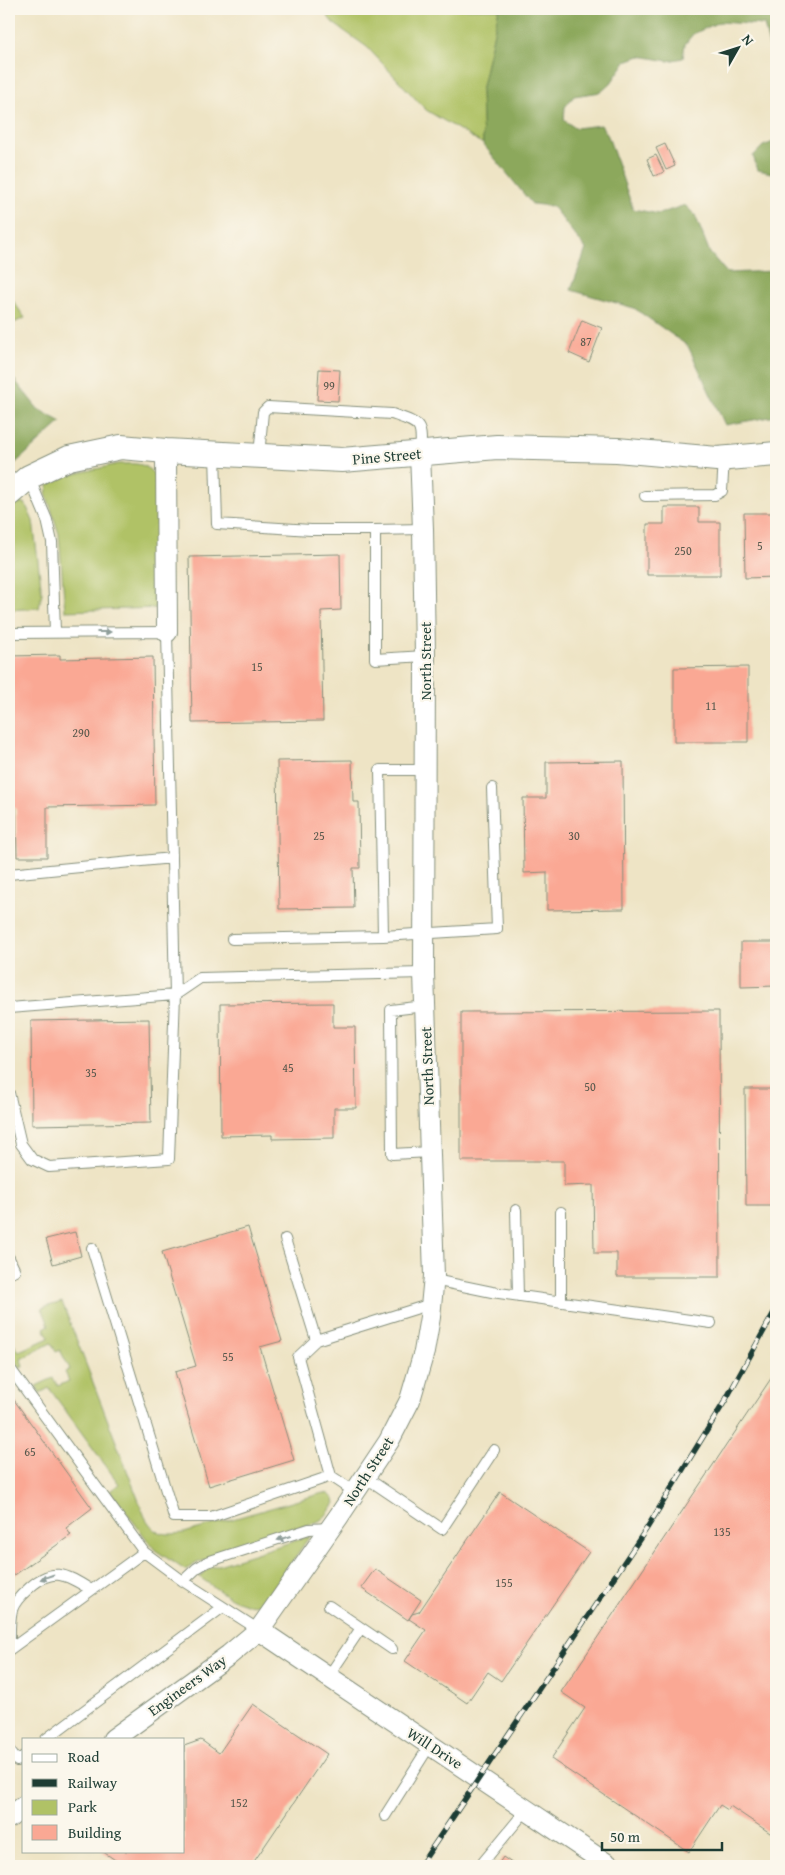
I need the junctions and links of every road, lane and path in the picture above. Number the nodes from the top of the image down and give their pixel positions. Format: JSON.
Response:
{"nodes":[{"id":1,"x":166,"y":451,"type":"junction"},
{"id":2,"x":215,"y":454,"type":"junction"},
{"id":3,"x":420,"y":454,"type":"junction"},
{"id":4,"x":776,"y":454,"type":"edge"},
{"id":5,"x":259,"y":456,"type":"junction"},
{"id":6,"x":724,"y":458,"type":"junction"},
{"id":7,"x":29,"y":477,"type":"junction"},
{"id":8,"x":9,"y":494,"type":"edge"},
{"id":9,"x":645,"y":496,"type":"dead end"},
{"id":10,"x":423,"y":529,"type":"junction"},
{"id":11,"x":375,"y":530,"type":"junction"},
{"id":12,"x":55,"y":632,"type":"junction"},
{"id":13,"x":167,"y":632,"type":"junction"},
{"id":14,"x":9,"y":633,"type":"edge"},
{"id":15,"x":426,"y":656,"type":"junction"},
{"id":16,"x":425,"y":770,"type":"junction"},
{"id":17,"x":492,"y":788,"type":"dead end"},
{"id":18,"x":172,"y":858,"type":"junction"},
{"id":19,"x":9,"y":874,"type":"edge"},
{"id":20,"x":424,"y":935,"type":"junction"},
{"id":21,"x":384,"y":936,"type":"junction"},
{"id":22,"x":232,"y":939,"type":"dead end"},
{"id":23,"x":424,"y":973,"type":"junction"},
{"id":24,"x":175,"y":995,"type":"junction"},
{"id":25,"x":425,"y":1006,"type":"junction"},
{"id":26,"x":9,"y":1008,"type":"edge"},
{"id":27,"x":9,"y":1093,"type":"edge"},
{"id":28,"x":430,"y":1152,"type":"junction"},
{"id":29,"x":516,"y":1210,"type":"dead end"},
{"id":30,"x":560,"y":1212,"type":"dead end"},
{"id":31,"x":284,"y":1239,"type":"dead end"},
{"id":32,"x":92,"y":1248,"type":"dead end"},
{"id":33,"x":9,"y":1258,"type":"edge"},
{"id":34,"x":9,"y":1274,"type":"edge"},
{"id":35,"x":434,"y":1280,"type":"junction"},
{"id":36,"x":518,"y":1296,"type":"junction"},
{"id":37,"x":561,"y":1301,"type":"junction"},
{"id":38,"x":431,"y":1304,"type":"junction"},
{"id":39,"x":711,"y":1323,"type":"dead end"},
{"id":40,"x":316,"y":1340,"type":"junction"},
{"id":41,"x":9,"y":1367,"type":"edge"},
{"id":42,"x":494,"y":1450,"type":"dead end"},
{"id":43,"x":331,"y":1476,"type":"junction"},
{"id":44,"x":360,"y":1485,"type":"junction"},
{"id":45,"x":331,"y":1528,"type":"junction"},
{"id":46,"x":144,"y":1552,"type":"junction"},
{"id":47,"x":184,"y":1581,"type":"junction"},
{"id":48,"x":91,"y":1590,"type":"junction"},
{"id":49,"x":329,"y":1606,"type":"dead end"},
{"id":50,"x":223,"y":1607,"type":"junction"},
{"id":51,"x":361,"y":1628,"type":"junction"},
{"id":52,"x":259,"y":1630,"type":"junction"},
{"id":53,"x":9,"y":1649,"type":"edge"},
{"id":54,"x":392,"y":1649,"type":"dead end"},
{"id":55,"x":328,"y":1677,"type":"junction"},
{"id":56,"x":47,"y":1738,"type":"edge"},
{"id":57,"x":114,"y":1738,"type":"edge"},
{"id":58,"x":430,"y":1745,"type":"junction"},
{"id":59,"x":9,"y":1750,"type":"edge"},
{"id":60,"x":22,"y":1757,"type":"edge"},
{"id":61,"x":22,"y":1808,"type":"edge"},
{"id":62,"x":527,"y":1809,"type":"junction"},
{"id":63,"x":385,"y":1816,"type":"dead end"},
{"id":64,"x":9,"y":1818,"type":"edge"},
{"id":65,"x":480,"y":1866,"type":"edge"},
{"id":66,"x":610,"y":1866,"type":"edge"}],
"edges":[{"from":1,"to":2,"type":"street","name":"Pine Street"},
{"from":1,"to":7,"type":"street","name":"Pine Street"},
{"from":1,"to":13,"type":"street"},
{"from":2,"to":5,"type":"street","name":"Pine Street"},
{"from":2,"to":11,"type":"lane"},
{"from":3,"to":5,"type":"street","name":"Pine Street"},
{"from":3,"to":5,"type":"lane"},
{"from":3,"to":6,"type":"street","name":"Pine Street"},
{"from":3,"to":10,"type":"street","name":"North Street"},
{"from":4,"to":6,"type":"street","name":"Pine Street"},
{"from":6,"to":9,"type":"lane"},
{"from":7,"to":8,"type":"street","name":"Pine Street"},
{"from":7,"to":12,"type":"lane"},
{"from":10,"to":11,"type":"lane"},
{"from":10,"to":15,"type":"street","name":"North Street"},
{"from":11,"to":15,"type":"lane"},
{"from":12,"to":13,"type":"lane","one_way":true},
{"from":12,"to":14,"type":"lane"},
{"from":13,"to":18,"type":"lane"},
{"from":15,"to":16,"type":"street","name":"North Street"},
{"from":16,"to":20,"type":"street","name":"North Street"},
{"from":16,"to":21,"type":"lane"},
{"from":17,"to":20,"type":"lane"},
{"from":18,"to":19,"type":"lane"},
{"from":18,"to":24,"type":"lane"},
{"from":20,"to":21,"type":"lane"},
{"from":20,"to":23,"type":"street","name":"North Street"},
{"from":21,"to":22,"type":"lane"},
{"from":23,"to":24,"type":"lane"},
{"from":23,"to":25,"type":"street","name":"North Street"},
{"from":24,"to":26,"type":"lane"},
{"from":24,"to":27,"type":"lane"},
{"from":25,"to":28,"type":"street","name":"North Street"},
{"from":25,"to":28,"type":"lane"},
{"from":28,"to":35,"type":"street","name":"North Street"},
{"from":29,"to":36,"type":"lane"},
{"from":30,"to":37,"type":"lane"},
{"from":31,"to":40,"type":"lane"},
{"from":32,"to":43,"type":"lane"},
{"from":33,"to":34,"type":"lane"},
{"from":35,"to":36,"type":"lane"},
{"from":35,"to":38,"type":"street","name":"North Street"},
{"from":36,"to":37,"type":"lane"},
{"from":37,"to":39,"type":"lane"},
{"from":38,"to":40,"type":"lane"},
{"from":38,"to":44,"type":"street","name":"North Street"},
{"from":40,"to":43,"type":"lane"},
{"from":41,"to":46,"type":"lane"},
{"from":42,"to":44,"type":"lane"},
{"from":43,"to":44,"type":"lane"},
{"from":44,"to":45,"type":"street","name":"North Street"},
{"from":45,"to":47,"type":"lane","one_way":true},
{"from":45,"to":52,"type":"street","name":"North Street"},
{"from":46,"to":47,"type":"lane"},
{"from":46,"to":48,"type":"lane"},
{"from":47,"to":50,"type":"lane"},
{"from":48,"to":53,"type":"lane"},
{"from":48,"to":53,"type":"lane","one_way":true},
{"from":49,"to":51,"type":"lane"},
{"from":50,"to":52,"type":"lane"},
{"from":50,"to":56,"type":"lane"},
{"from":51,"to":54,"type":"lane"},
{"from":51,"to":55,"type":"lane"},
{"from":52,"to":55,"type":"street","name":"Will Drive"},
{"from":52,"to":57,"type":"street","name":"Engineers Way"},
{"from":55,"to":58,"type":"street","name":"Will Drive"},
{"from":58,"to":62,"type":"street","name":"Will Drive"},
{"from":58,"to":63,"type":"lane"},
{"from":59,"to":60,"type":"lane"},
{"from":61,"to":64,"type":"street"},
{"from":62,"to":65,"type":"lane"},
{"from":62,"to":66,"type":"street","name":"Will Drive"}]}
